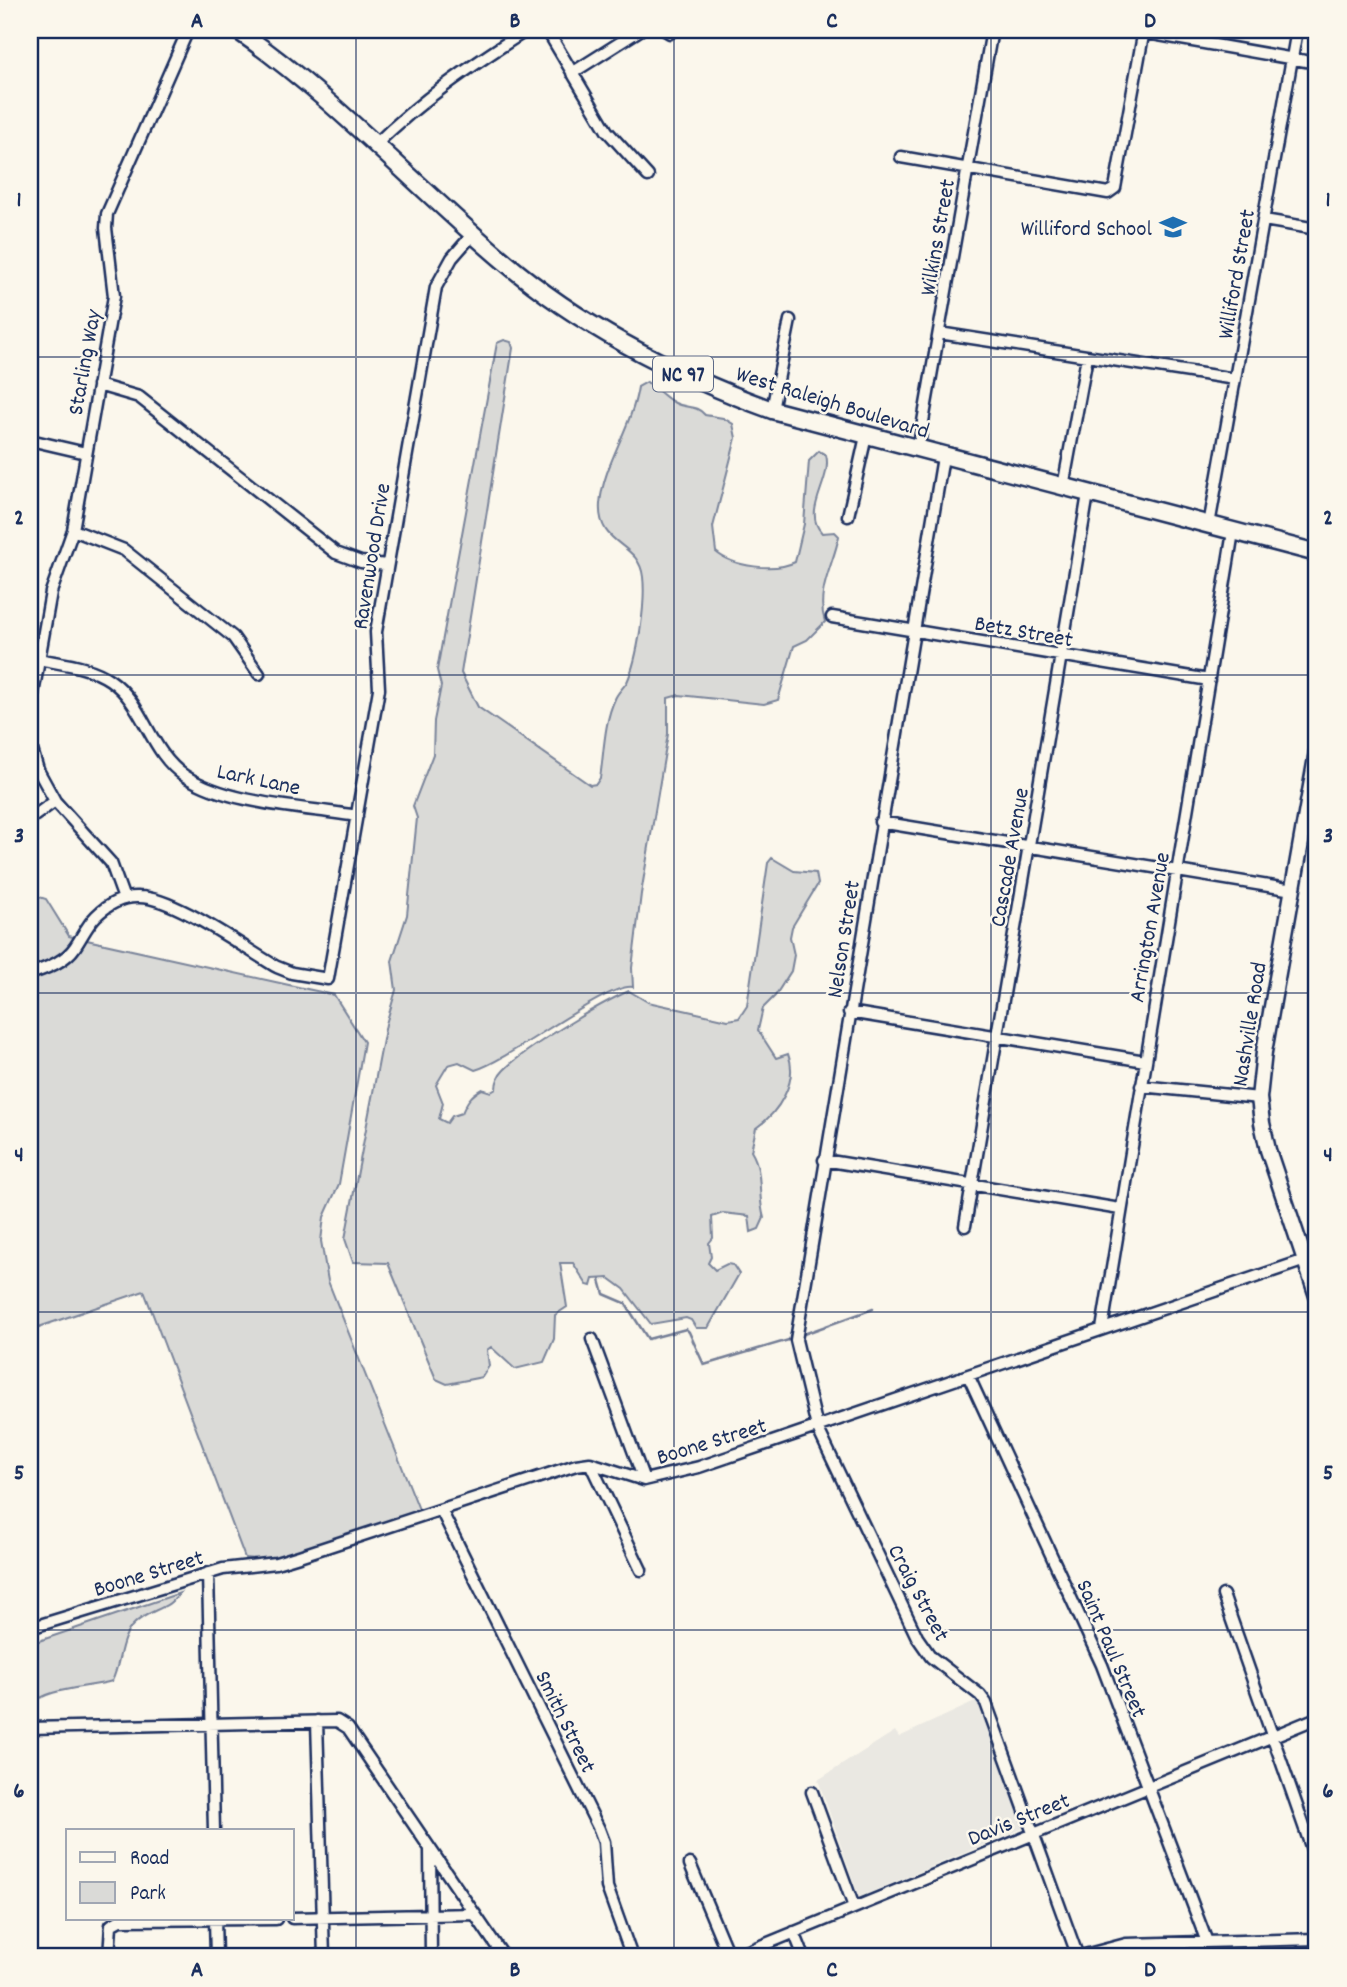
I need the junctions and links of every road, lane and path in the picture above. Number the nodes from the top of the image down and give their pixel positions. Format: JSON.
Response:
{"nodes":[{"id":1,"x":188,"y":30,"type":"edge"},
{"id":2,"x":237,"y":30,"type":"edge"},
{"id":3,"x":527,"y":30,"type":"edge"},
{"id":4,"x":547,"y":30,"type":"edge"},
{"id":5,"x":640,"y":30,"type":"edge"},
{"id":6,"x":992,"y":30,"type":"edge"},
{"id":7,"x":1130,"y":30,"type":"edge"},
{"id":8,"x":1297,"y":30,"type":"edge"},
{"id":9,"x":1143,"y":31,"type":"edge"},
{"id":10,"x":1293,"y":59,"type":"junction"},
{"id":11,"x":1317,"y":63,"type":"edge"},
{"id":12,"x":572,"y":73,"type":"junction"},
{"id":13,"x":375,"y":145,"type":"junction"},
{"id":14,"x":901,"y":156,"type":"dead end"},
{"id":15,"x":968,"y":170,"type":"junction"},
{"id":16,"x":648,"y":176,"type":"dead end"},
{"id":17,"x":1264,"y":220,"type":"junction"},
{"id":18,"x":1317,"y":229,"type":"edge"},
{"id":19,"x":473,"y":234,"type":"junction"},
{"id":20,"x":790,"y":320,"type":"dead end"},
{"id":21,"x":939,"y":333,"type":"junction"},
{"id":22,"x":1087,"y":357,"type":"junction"},
{"id":23,"x":1235,"y":379,"type":"junction"},
{"id":24,"x":98,"y":385,"type":"junction"},
{"id":25,"x":772,"y":410,"type":"junction"},
{"id":26,"x":866,"y":436,"type":"junction"},
{"id":27,"x":30,"y":440,"type":"edge"},
{"id":28,"x":918,"y":450,"type":"junction"},
{"id":29,"x":86,"y":453,"type":"junction"},
{"id":30,"x":943,"y":457,"type":"junction"},
{"id":31,"x":1063,"y":487,"type":"junction"},
{"id":32,"x":1088,"y":494,"type":"junction"},
{"id":33,"x":848,"y":516,"type":"dead end"},
{"id":34,"x":1209,"y":525,"type":"junction"},
{"id":35,"x":73,"y":530,"type":"junction"},
{"id":36,"x":1233,"y":532,"type":"junction"},
{"id":37,"x":1317,"y":553,"type":"edge"},
{"id":38,"x":386,"y":565,"type":"junction"},
{"id":39,"x":832,"y":617,"type":"dead end"},
{"id":40,"x":913,"y":631,"type":"junction"},
{"id":41,"x":1062,"y":656,"type":"junction"},
{"id":42,"x":38,"y":659,"type":"junction"},
{"id":43,"x":259,"y":674,"type":"dead end"},
{"id":44,"x":1209,"y":680,"type":"junction"},
{"id":45,"x":30,"y":711,"type":"edge"},
{"id":46,"x":30,"y":743,"type":"edge"},
{"id":47,"x":1317,"y":752,"type":"edge"},
{"id":48,"x":55,"y":801,"type":"junction"},
{"id":49,"x":357,"y":816,"type":"junction"},
{"id":50,"x":30,"y":819,"type":"edge"},
{"id":51,"x":880,"y":822,"type":"junction"},
{"id":52,"x":1311,"y":825,"type":"edge"},
{"id":53,"x":1029,"y":847,"type":"junction"},
{"id":54,"x":1177,"y":871,"type":"junction"},
{"id":55,"x":1293,"y":890,"type":"junction"},
{"id":56,"x":124,"y":899,"type":"junction"},
{"id":57,"x":30,"y":974,"type":"edge"},
{"id":58,"x":849,"y":1012,"type":"junction"},
{"id":59,"x":998,"y":1037,"type":"junction"},
{"id":60,"x":1145,"y":1061,"type":"junction"},
{"id":61,"x":1141,"y":1086,"type":"junction"},
{"id":62,"x":1259,"y":1098,"type":"junction"},
{"id":63,"x":824,"y":1160,"type":"junction"},
{"id":64,"x":971,"y":1184,"type":"junction"},
{"id":65,"x":1120,"y":1209,"type":"junction"},
{"id":66,"x":965,"y":1226,"type":"dead end"},
{"id":67,"x":1311,"y":1259,"type":"edge"},
{"id":68,"x":1317,"y":1296,"type":"edge"},
{"id":69,"x":1102,"y":1329,"type":"junction"},
{"id":70,"x":592,"y":1339,"type":"dead end"},
{"id":71,"x":968,"y":1375,"type":"junction"},
{"id":72,"x":817,"y":1427,"type":"junction"},
{"id":73,"x":590,"y":1463,"type":"junction"},
{"id":74,"x":644,"y":1479,"type":"junction"},
{"id":75,"x":441,"y":1510,"type":"junction"},
{"id":76,"x":642,"y":1570,"type":"dead end"},
{"id":77,"x":208,"y":1573,"type":"junction"},
{"id":78,"x":1223,"y":1595,"type":"dead end"},
{"id":79,"x":30,"y":1628,"type":"edge"},
{"id":80,"x":1317,"y":1718,"type":"edge"},
{"id":81,"x":317,"y":1721,"type":"junction"},
{"id":82,"x":213,"y":1723,"type":"junction"},
{"id":83,"x":30,"y":1728,"type":"edge"},
{"id":84,"x":1274,"y":1736,"type":"junction"},
{"id":85,"x":1150,"y":1786,"type":"junction"},
{"id":86,"x":812,"y":1791,"type":"dead end"},
{"id":87,"x":214,"y":1829,"type":"edge"},
{"id":88,"x":1034,"y":1832,"type":"junction"},
{"id":89,"x":430,"y":1849,"type":"junction"},
{"id":90,"x":690,"y":1864,"type":"dead end"},
{"id":91,"x":1317,"y":1879,"type":"edge"},
{"id":92,"x":854,"y":1907,"type":"junction"},
{"id":93,"x":475,"y":1914,"type":"junction"},
{"id":94,"x":430,"y":1917,"type":"junction"},
{"id":95,"x":294,"y":1918,"type":"edge"},
{"id":96,"x":324,"y":1918,"type":"junction"},
{"id":97,"x":120,"y":1920,"type":"edge"},
{"id":98,"x":215,"y":1920,"type":"edge"},
{"id":99,"x":794,"y":1932,"type":"junction"},
{"id":100,"x":1317,"y":1939,"type":"edge"},
{"id":101,"x":1207,"y":1942,"type":"junction"},
{"id":102,"x":109,"y":1957,"type":"edge"},
{"id":103,"x":216,"y":1957,"type":"edge"},
{"id":104,"x":324,"y":1957,"type":"edge"},
{"id":105,"x":431,"y":1957,"type":"edge"},
{"id":106,"x":504,"y":1957,"type":"edge"},
{"id":107,"x":632,"y":1957,"type":"edge"},
{"id":108,"x":731,"y":1957,"type":"edge"},
{"id":109,"x":803,"y":1957,"type":"edge"},
{"id":110,"x":1077,"y":1957,"type":"edge"}],
"edges":[{"from":1,"to":24,"type":"street","name":"Starling Way"},
{"from":2,"to":13,"type":"main road","name":"West Raleigh Boulevard","number":"NC 97"},
{"from":3,"to":13,"type":"street"},
{"from":4,"to":12,"type":"street"},
{"from":5,"to":12,"type":"street"},
{"from":6,"to":15,"type":"street","name":"Wilkins Street"},
{"from":7,"to":9,"type":"street"},
{"from":8,"to":10,"type":"street","name":"Williford Street"},
{"from":9,"to":10,"type":"street"},
{"from":9,"to":15,"type":"street"},
{"from":10,"to":11,"type":"street"},
{"from":10,"to":17,"type":"street","name":"Williford Street"},
{"from":12,"to":16,"type":"street"},
{"from":13,"to":19,"type":"main road","name":"West Raleigh Boulevard","number":"NC 97"},
{"from":14,"to":15,"type":"street"},
{"from":15,"to":21,"type":"street","name":"Wilkins Street"},
{"from":17,"to":18,"type":"street"},
{"from":17,"to":23,"type":"street","name":"Williford Street"},
{"from":19,"to":25,"type":"main road","name":"West Raleigh Boulevard","number":"NC 97"},
{"from":19,"to":38,"type":"street","name":"Ravenwood Drive"},
{"from":20,"to":25,"type":"street"},
{"from":21,"to":22,"type":"street"},
{"from":21,"to":28,"type":"street","name":"Wilkins Street"},
{"from":22,"to":23,"type":"street"},
{"from":22,"to":31,"type":"street"},
{"from":23,"to":34,"type":"street","name":"Williford Street"},
{"from":24,"to":29,"type":"street","name":"Starling Way"},
{"from":24,"to":38,"type":"street"},
{"from":25,"to":26,"type":"main road","name":"West Raleigh Boulevard","number":"NC 97"},
{"from":26,"to":28,"type":"main road","name":"West Raleigh Boulevard","number":"NC 97"},
{"from":26,"to":33,"type":"street"},
{"from":27,"to":29,"type":"street"},
{"from":28,"to":30,"type":"main road","name":"West Raleigh Boulevard","number":"NC 97"},
{"from":29,"to":35,"type":"street","name":"Starling Way"},
{"from":30,"to":31,"type":"main road","name":"West Raleigh Boulevard","number":"NC 97"},
{"from":30,"to":40,"type":"street","name":"Nelson Street"},
{"from":31,"to":32,"type":"main road","name":"West Raleigh Boulevard","number":"NC 97"},
{"from":32,"to":34,"type":"main road","name":"West Raleigh Boulevard","number":"NC 97"},
{"from":32,"to":41,"type":"street","name":"Cascade Avenue"},
{"from":34,"to":36,"type":"main road","name":"West Raleigh Boulevard","number":"NC 97"},
{"from":35,"to":42,"type":"street","name":"Starling Way"},
{"from":35,"to":43,"type":"street"},
{"from":36,"to":37,"type":"main road","name":"West Raleigh Boulevard","number":"NC 97"},
{"from":36,"to":44,"type":"street","name":"Arrington Avenue"},
{"from":38,"to":49,"type":"street","name":"Ravenwood Drive"},
{"from":39,"to":40,"type":"street","name":"Betz Street"},
{"from":40,"to":41,"type":"street","name":"Betz Street"},
{"from":40,"to":51,"type":"street","name":"Nelson Street"},
{"from":41,"to":44,"type":"street","name":"Betz Street"},
{"from":41,"to":53,"type":"street","name":"Cascade Avenue"},
{"from":42,"to":45,"type":"street","name":"Starling Way"},
{"from":42,"to":49,"type":"street","name":"Lark Lane"},
{"from":44,"to":54,"type":"street","name":"Arrington Avenue"},
{"from":46,"to":48,"type":"street"},
{"from":47,"to":52,"type":"main road","name":"Nashville Road"},
{"from":48,"to":50,"type":"street"},
{"from":48,"to":56,"type":"street"},
{"from":49,"to":56,"type":"street","name":"Ravenwood Drive"},
{"from":51,"to":53,"type":"street"},
{"from":51,"to":58,"type":"street","name":"Nelson Street"},
{"from":52,"to":55,"type":"main road","name":"Nashville Road"},
{"from":53,"to":54,"type":"street"},
{"from":53,"to":59,"type":"street","name":"Cascade Avenue"},
{"from":54,"to":55,"type":"street"},
{"from":54,"to":60,"type":"street","name":"Arrington Avenue"},
{"from":55,"to":62,"type":"main road","name":"Nashville Road"},
{"from":56,"to":57,"type":"street"},
{"from":58,"to":59,"type":"street"},
{"from":58,"to":63,"type":"street","name":"Nelson Street"},
{"from":59,"to":60,"type":"street"},
{"from":59,"to":64,"type":"street","name":"Cascade Avenue"},
{"from":60,"to":61,"type":"street","name":"Arrington Avenue"},
{"from":61,"to":62,"type":"street"},
{"from":61,"to":65,"type":"street","name":"Arrington Avenue"},
{"from":62,"to":67,"type":"main road","name":"Nashville Road"},
{"from":63,"to":64,"type":"street"},
{"from":63,"to":72,"type":"street","name":"Nelson Street"},
{"from":64,"to":65,"type":"street"},
{"from":64,"to":66,"type":"street","name":"Cascade Avenue"},
{"from":65,"to":69,"type":"street","name":"Arrington Avenue"},
{"from":67,"to":68,"type":"main road","name":"Nashville Road"},
{"from":67,"to":69,"type":"street","name":"Boone Street"},
{"from":69,"to":71,"type":"street","name":"Boone Street"},
{"from":70,"to":74,"type":"street"},
{"from":71,"to":72,"type":"street","name":"Boone Street"},
{"from":71,"to":85,"type":"street","name":"Saint Paul Street"},
{"from":72,"to":74,"type":"street","name":"Boone Street"},
{"from":72,"to":88,"type":"street","name":"Craig Street"},
{"from":73,"to":74,"type":"street","name":"Boone Street"},
{"from":73,"to":75,"type":"street","name":"Boone Street"},
{"from":73,"to":76,"type":"street"},
{"from":75,"to":77,"type":"street","name":"Boone Street"},
{"from":75,"to":107,"type":"street","name":"Smith Street"},
{"from":77,"to":79,"type":"street","name":"Boone Street"},
{"from":77,"to":82,"type":"street"},
{"from":78,"to":84,"type":"street"},
{"from":80,"to":84,"type":"street","name":"Davis Street"},
{"from":81,"to":82,"type":"street"},
{"from":81,"to":89,"type":"street"},
{"from":81,"to":96,"type":"street"},
{"from":82,"to":83,"type":"street"},
{"from":82,"to":87,"type":"street"},
{"from":84,"to":85,"type":"street","name":"Davis Street"},
{"from":84,"to":91,"type":"street"},
{"from":85,"to":88,"type":"street","name":"Davis Street"},
{"from":85,"to":101,"type":"street","name":"Saint Paul Street"},
{"from":86,"to":92,"type":"street"},
{"from":88,"to":92,"type":"street","name":"Davis Street"},
{"from":88,"to":110,"type":"street","name":"Craig Street"},
{"from":89,"to":93,"type":"street"},
{"from":89,"to":94,"type":"street"},
{"from":90,"to":108,"type":"street"},
{"from":92,"to":99,"type":"street","name":"Davis Street"},
{"from":93,"to":94,"type":"street"},
{"from":93,"to":106,"type":"street"},
{"from":94,"to":96,"type":"street"},
{"from":94,"to":105,"type":"street"},
{"from":95,"to":96,"type":"street"},
{"from":96,"to":104,"type":"street"},
{"from":97,"to":102,"type":"street"},
{"from":98,"to":103,"type":"street"},
{"from":99,"to":108,"type":"street","name":"Davis Street"},
{"from":99,"to":109,"type":"street"},
{"from":100,"to":101,"type":"street"},
{"from":101,"to":110,"type":"street"}]}
